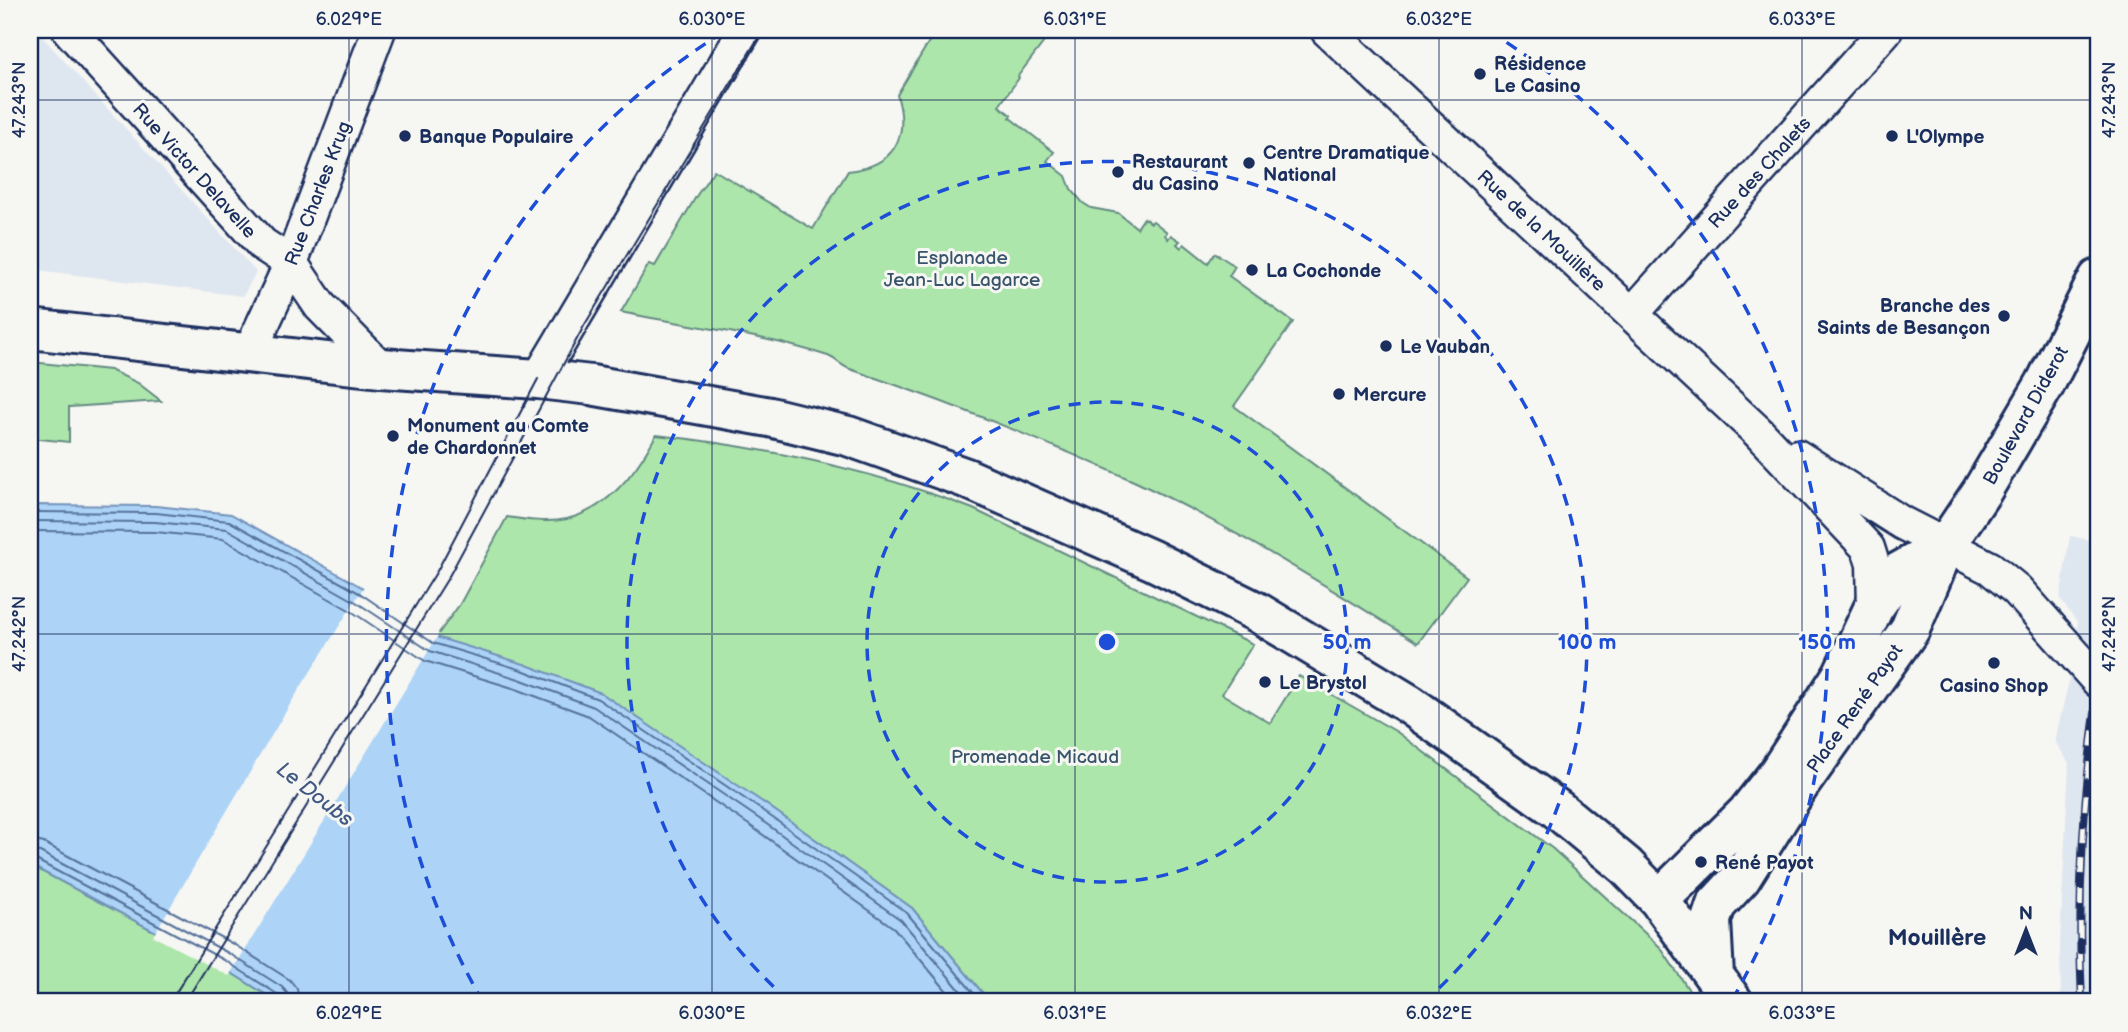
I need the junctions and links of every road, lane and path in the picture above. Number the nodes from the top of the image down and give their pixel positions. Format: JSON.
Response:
{"nodes":[{"id":1,"x":69,"y":30,"type":"edge"},
{"id":2,"x":379,"y":30,"type":"edge"},
{"id":3,"x":745,"y":30,"type":"edge"},
{"id":4,"x":1327,"y":30,"type":"edge"},
{"id":5,"x":1886,"y":30,"type":"edge"},
{"id":6,"x":291,"y":262,"type":"junction"},
{"id":7,"x":2098,"y":279,"type":"edge"},
{"id":8,"x":1632,"y":314,"type":"junction"},
{"id":9,"x":30,"y":329,"type":"edge"},
{"id":10,"x":249,"y":354,"type":"junction"},
{"id":11,"x":381,"y":368,"type":"junction"},
{"id":12,"x":538,"y":379,"type":"junction"},
{"id":13,"x":1757,"y":431,"type":"junction"},
{"id":14,"x":1945,"y":547,"type":"junction"},
{"id":15,"x":1874,"y":607,"type":"junction"},
{"id":16,"x":2098,"y":681,"type":"edge"},
{"id":17,"x":1659,"y":900,"type":"junction"},
{"id":18,"x":1724,"y":989,"type":"edge"}],
"edges":[{"from":1,"to":6,"type":"street","name":"Rue Victor Delavelle"},
{"from":2,"to":6,"type":"street","name":"Rue Charles Krug"},
{"from":3,"to":12,"type":"street"},
{"from":4,"to":8,"type":"street","name":"Rue de la Mouillère"},
{"from":5,"to":8,"type":"street","name":"Rue des Chalets"},
{"from":6,"to":10,"type":"street","name":"Rue Charles Krug"},
{"from":6,"to":11,"type":"street","name":"Rue Victor Delavelle"},
{"from":7,"to":14,"type":"main road","name":"Boulevard Diderot"},
{"from":8,"to":13,"type":"street","name":"Rue de la Mouillère"},
{"from":9,"to":10,"type":"main road"},
{"from":10,"to":11,"type":"main road"},
{"from":11,"to":12,"type":"main road"},
{"from":12,"to":17,"type":"main road"},
{"from":13,"to":14,"type":"street","name":"Rue de la Mouillère"},
{"from":13,"to":15,"type":"street","name":"Rue de la Mouillère"},
{"from":14,"to":15,"type":"main road","name":"Place René Payot"},
{"from":14,"to":16,"type":"street","name":"Rue de la Mouillère"},
{"from":14,"to":18,"type":"main road","name":"Place René Payot"},
{"from":15,"to":17,"type":"main road","name":"Place René Payot"},
{"from":17,"to":18,"type":"main road"}]}
